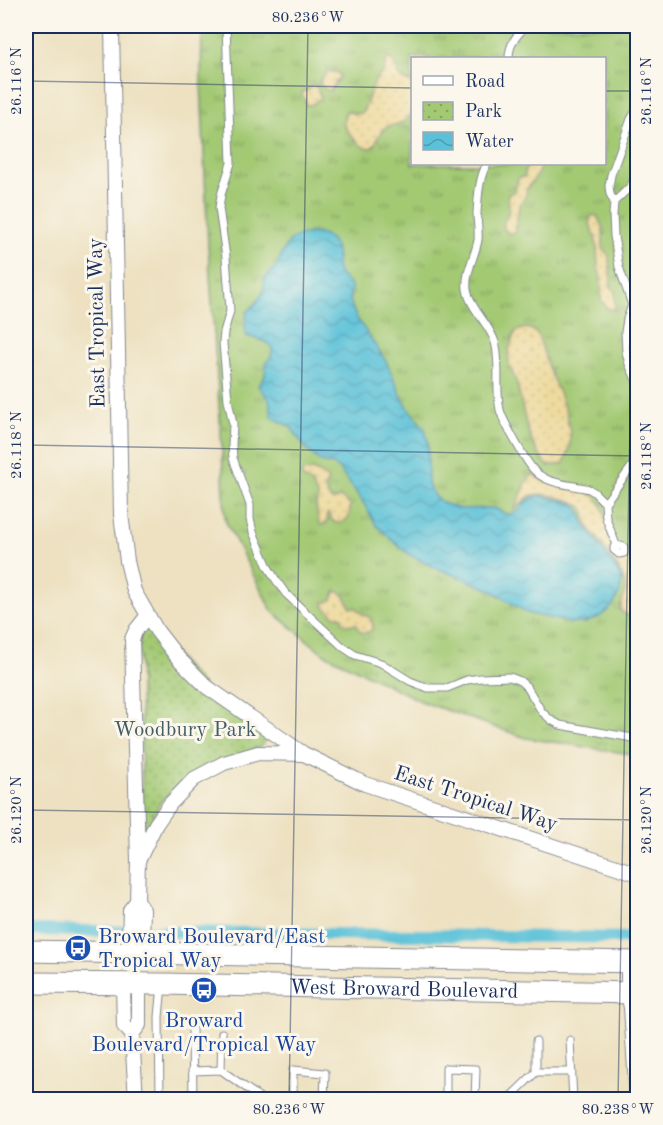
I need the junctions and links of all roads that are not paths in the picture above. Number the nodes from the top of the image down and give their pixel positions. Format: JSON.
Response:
{"nodes":[{"id":1,"x":112,"y":26,"type":"edge"},
{"id":2,"x":226,"y":26,"type":"edge"},
{"id":3,"x":526,"y":26,"type":"edge"},
{"id":4,"x":509,"y":57,"type":"edge"},
{"id":5,"x":638,"y":108,"type":"edge"},
{"id":6,"x":487,"y":165,"type":"edge"},
{"id":7,"x":638,"y":171,"type":"edge"},
{"id":8,"x":614,"y":202,"type":"junction"},
{"id":9,"x":635,"y":307,"type":"edge"},
{"id":10,"x":638,"y":384,"type":"edge"},
{"id":11,"x":638,"y":458,"type":"edge"},
{"id":12,"x":605,"y":503,"type":"junction"},
{"id":13,"x":616,"y":545,"type":"dead end"},
{"id":14,"x":148,"y":615,"type":"junction"},
{"id":15,"x":638,"y":739,"type":"edge"},
{"id":16,"x":303,"y":754,"type":"junction"},
{"id":17,"x":138,"y":860,"type":"junction"},
{"id":18,"x":638,"y":874,"type":"edge"},
{"id":19,"x":134,"y":947,"type":"junction"},
{"id":20,"x":26,"y":951,"type":"edge"},
{"id":21,"x":633,"y":962,"type":"edge"},
{"id":22,"x":26,"y":983,"type":"edge"},
{"id":23,"x":122,"y":984,"type":"junction"},
{"id":24,"x":162,"y":984,"type":"junction"},
{"id":25,"x":633,"y":993,"type":"edge"},
{"id":26,"x":192,"y":1029,"type":"dead end"},
{"id":27,"x":222,"y":1032,"type":"dead end"},
{"id":28,"x":570,"y":1040,"type":"dead end"},
{"id":29,"x":536,"y":1041,"type":"dead end"},
{"id":30,"x":26,"y":1065,"type":"edge"},
{"id":31,"x":221,"y":1070,"type":"junction"},
{"id":32,"x":192,"y":1071,"type":"junction"},
{"id":33,"x":536,"y":1072,"type":"junction"},
{"id":34,"x":572,"y":1072,"type":"junction"},
{"id":35,"x":636,"y":1073,"type":"edge"},
{"id":36,"x":637,"y":1095,"type":"edge"},
{"id":37,"x":26,"y":1100,"type":"edge"},
{"id":38,"x":136,"y":1100,"type":"edge"},
{"id":39,"x":160,"y":1100,"type":"edge"},
{"id":40,"x":192,"y":1100,"type":"edge"},
{"id":41,"x":263,"y":1100,"type":"edge"},
{"id":42,"x":293,"y":1100,"type":"edge"},
{"id":43,"x":324,"y":1100,"type":"edge"},
{"id":44,"x":446,"y":1100,"type":"edge"},
{"id":45,"x":475,"y":1100,"type":"edge"},
{"id":46,"x":507,"y":1100,"type":"edge"},
{"id":47,"x":573,"y":1100,"type":"edge"},
{"id":48,"x":613,"y":1100,"type":"edge"},
{"id":49,"x":637,"y":1100,"type":"edge"}],
"edges":[{"from":1,"to":14,"type":"street","name":"East Tropical Way"},
{"from":2,"to":15,"type":"lane"},
{"from":3,"to":4,"type":"lane"},
{"from":5,"to":8,"type":"lane"},
{"from":6,"to":12,"type":"lane"},
{"from":7,"to":8,"type":"lane"},
{"from":8,"to":9,"type":"lane"},
{"from":9,"to":10,"type":"lane"},
{"from":11,"to":12,"type":"lane"},
{"from":12,"to":13,"type":"lane"},
{"from":14,"to":16,"type":"street","name":"East Tropical Way"},
{"from":14,"to":17,"type":"street","name":"East Tropical Way"},
{"from":16,"to":17,"type":"street","name":"East Tropical Way"},
{"from":16,"to":18,"type":"street","name":"East Tropical Way"},
{"from":17,"to":19,"type":"street","name":"East Tropical Way"},
{"from":19,"to":20,"type":"main road","name":"West Broward Boulevard"},
{"from":19,"to":21,"type":"main road","name":"West Broward Boulevard"},
{"from":19,"to":23,"type":"main road"},
{"from":21,"to":25,"type":"street"},
{"from":22,"to":23,"type":"main road","name":"West Broward Boulevard"},
{"from":23,"to":24,"type":"main road","name":"West Broward Boulevard"},
{"from":23,"to":38,"type":"street"},
{"from":24,"to":25,"type":"main road","name":"West Broward Boulevard"},
{"from":24,"to":39,"type":"lane"},
{"from":25,"to":35,"type":"street"},
{"from":26,"to":32,"type":"lane"},
{"from":27,"to":31,"type":"lane"},
{"from":28,"to":34,"type":"lane"},
{"from":29,"to":33,"type":"lane"},
{"from":30,"to":37,"type":"lane"},
{"from":31,"to":32,"type":"lane"},
{"from":31,"to":41,"type":"lane"},
{"from":32,"to":40,"type":"lane"},
{"from":33,"to":34,"type":"lane"},
{"from":33,"to":46,"type":"lane"},
{"from":34,"to":47,"type":"lane"},
{"from":35,"to":36,"type":"street"},
{"from":36,"to":48,"type":"lane"},
{"from":36,"to":49,"type":"street"},
{"from":42,"to":43,"type":"lane"},
{"from":44,"to":45,"type":"lane"}]}
